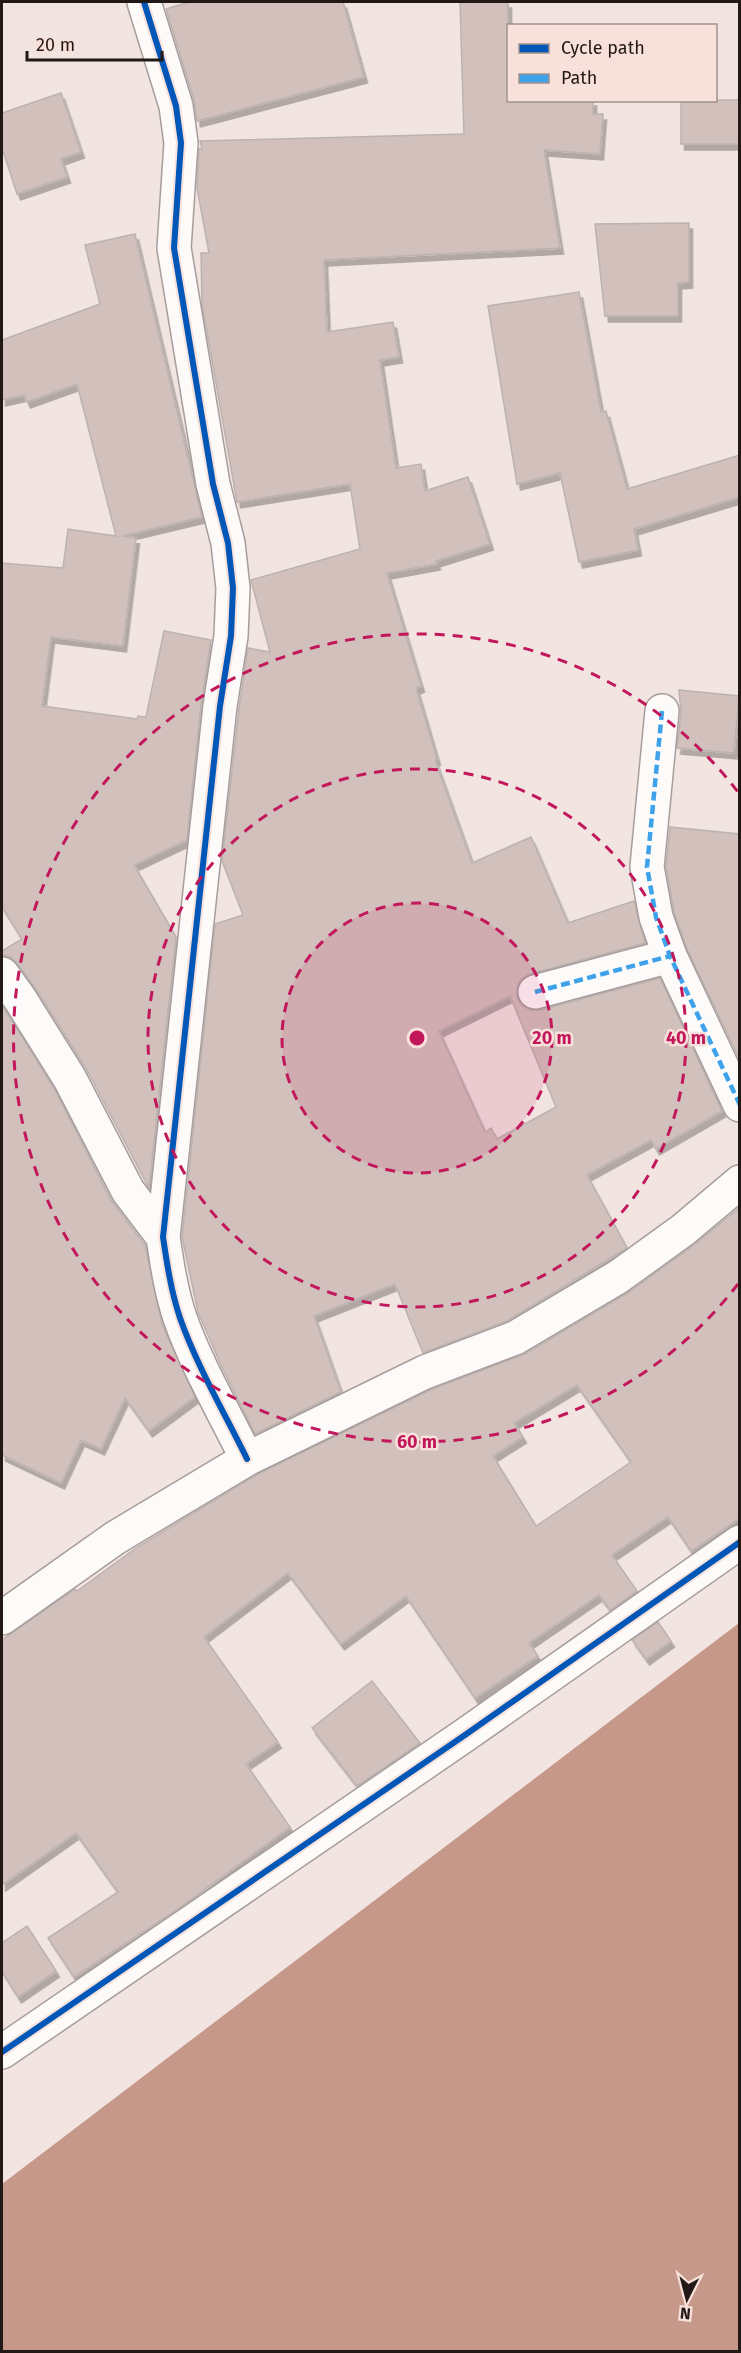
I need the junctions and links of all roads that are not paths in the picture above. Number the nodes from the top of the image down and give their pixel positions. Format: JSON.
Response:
{"nodes":[{"id":1,"x":144,"y":2,"type":"edge"},
{"id":2,"x":662,"y":711,"type":"dead end"},
{"id":3,"x":670,"y":956,"type":"junction"},
{"id":4,"x":2,"y":974,"type":"edge"},
{"id":5,"x":535,"y":992,"type":"dead end"},
{"id":6,"x":740,"y":1105,"type":"edge"},
{"id":7,"x":740,"y":1182,"type":"edge"},
{"id":8,"x":163,"y":1237,"type":"junction"},
{"id":9,"x":247,"y":1459,"type":"junction"},
{"id":10,"x":740,"y":1542,"type":"edge"},
{"id":11,"x":2,"y":1618,"type":"edge"},
{"id":12,"x":2,"y":2052,"type":"edge"}],
"edges":[{"from":1,"to":8,"type":"street"},
{"from":2,"to":3,"type":"street"},
{"from":3,"to":5,"type":"street"},
{"from":3,"to":6,"type":"street"},
{"from":4,"to":8,"type":"street"},
{"from":7,"to":9,"type":"street"},
{"from":8,"to":9,"type":"street"},
{"from":9,"to":11,"type":"street"},
{"from":10,"to":12,"type":"street"}]}
